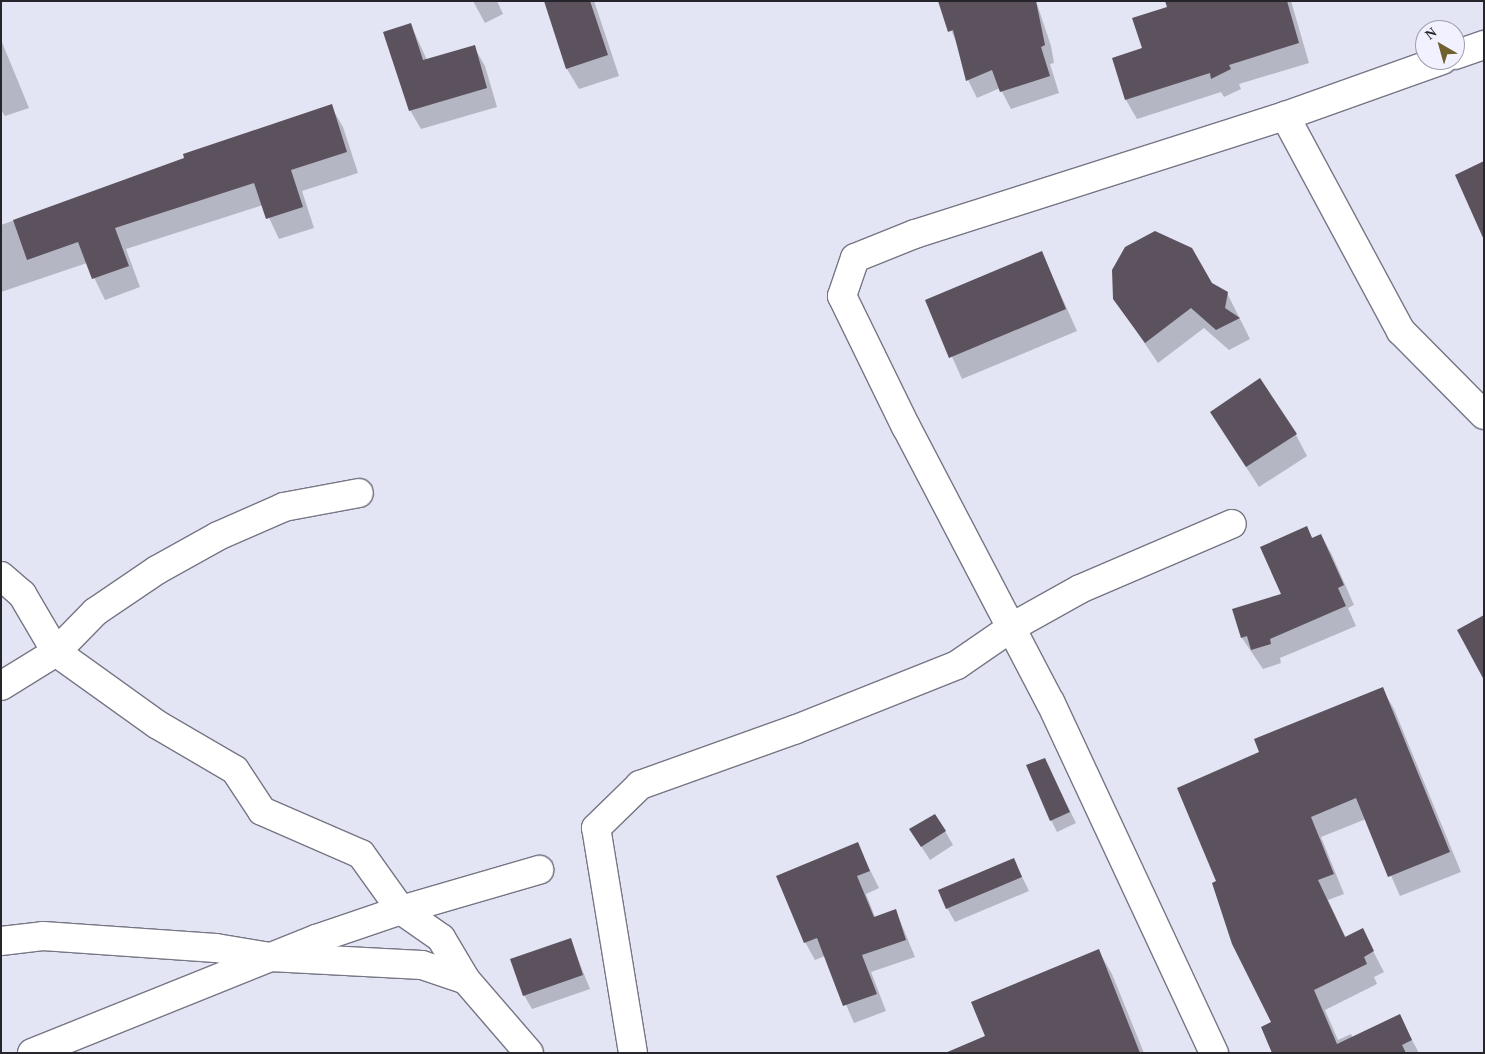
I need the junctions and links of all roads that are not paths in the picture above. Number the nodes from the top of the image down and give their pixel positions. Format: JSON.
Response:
{"nodes":[{"id":1,"x":1484,"y":45,"type":"edge"},
{"id":2,"x":1465,"y":52,"type":"edge"},
{"id":3,"x":1415,"y":70,"type":"edge"},
{"id":4,"x":1284,"y":116,"type":"junction"},
{"id":5,"x":1484,"y":415,"type":"edge"},
{"id":6,"x":358,"y":493,"type":"dead end"},
{"id":7,"x":1232,"y":524,"type":"dead end"},
{"id":8,"x":1,"y":576,"type":"edge"},
{"id":9,"x":1012,"y":626,"type":"junction"},
{"id":10,"x":56,"y":652,"type":"junction"},
{"id":11,"x":1,"y":686,"type":"edge"},
{"id":12,"x":539,"y":870,"type":"dead end"},
{"id":13,"x":401,"y":910,"type":"junction"},
{"id":14,"x":1,"y":941,"type":"edge"},
{"id":15,"x":270,"y":957,"type":"junction"},
{"id":16,"x":466,"y":980,"type":"junction"},
{"id":17,"x":32,"y":1053,"type":"edge"},
{"id":18,"x":529,"y":1053,"type":"edge"},
{"id":19,"x":633,"y":1053,"type":"edge"},
{"id":20,"x":1214,"y":1053,"type":"edge"}],
"edges":[{"from":1,"to":2,"type":"street"},
{"from":3,"to":4,"type":"street"},
{"from":4,"to":5,"type":"street"},
{"from":4,"to":9,"type":"street"},
{"from":6,"to":10,"type":"street"},
{"from":7,"to":9,"type":"street"},
{"from":8,"to":10,"type":"street"},
{"from":9,"to":19,"type":"street"},
{"from":9,"to":20,"type":"street"},
{"from":10,"to":11,"type":"street"},
{"from":10,"to":13,"type":"street"},
{"from":12,"to":13,"type":"street"},
{"from":13,"to":15,"type":"street"},
{"from":13,"to":16,"type":"street"},
{"from":14,"to":15,"type":"street"},
{"from":15,"to":16,"type":"street"},
{"from":15,"to":17,"type":"street"},
{"from":16,"to":18,"type":"street"}]}
